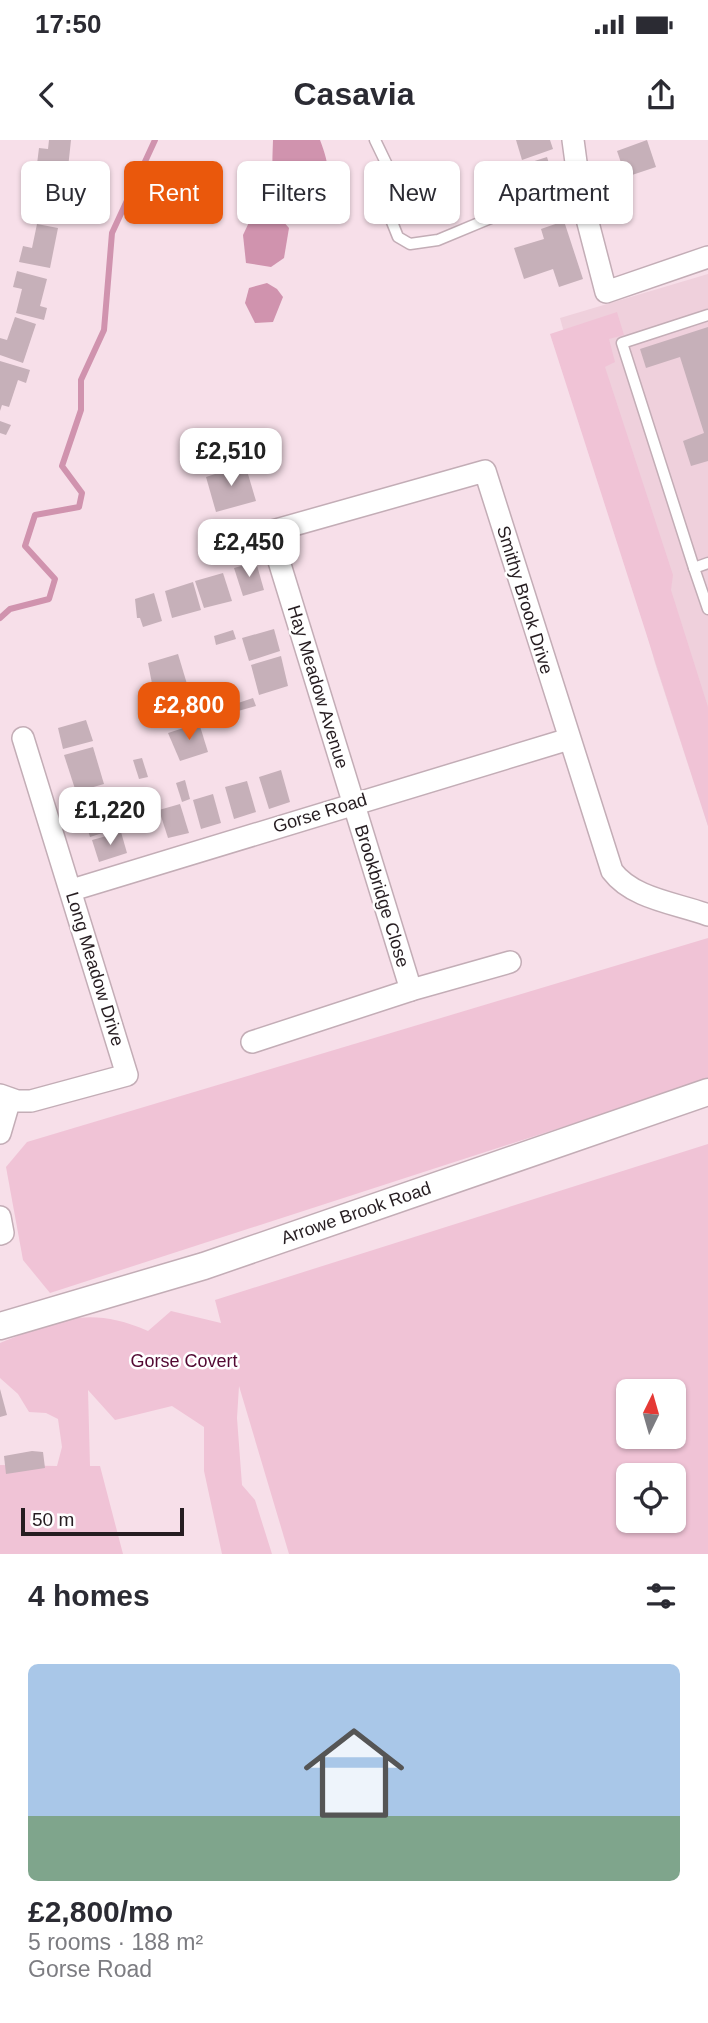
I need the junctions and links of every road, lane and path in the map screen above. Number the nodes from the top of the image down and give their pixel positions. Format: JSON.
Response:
{"nodes":[{"id":1,"x":375,"y":140,"type":"edge"},
{"id":2,"x":573,"y":140,"type":"edge"},
{"id":3,"x":576,"y":161,"type":"edge"},
{"id":4,"x":476,"y":224,"type":"edge"},
{"id":5,"x":588,"y":224,"type":"edge"},
{"id":6,"x":708,"y":257,"type":"edge"},
{"id":7,"x":708,"y":315,"type":"edge"},
{"id":8,"x":270,"y":532,"type":"junction"},
{"id":9,"x":237,"y":541,"type":"dead end"},
{"id":10,"x":708,"y":563,"type":"edge"},
{"id":11,"x":694,"y":568,"type":"junction"},
{"id":12,"x":708,"y":609,"type":"edge"},
{"id":13,"x":23,"y":738,"type":"dead end"},
{"id":14,"x":569,"y":739,"type":"junction"},
{"id":15,"x":353,"y":803,"type":"junction"},
{"id":16,"x":72,"y":890,"type":"junction"},
{"id":17,"x":708,"y":915,"type":"edge"},
{"id":18,"x":510,"y":962,"type":"dead end"},
{"id":19,"x":411,"y":990,"type":"junction"},
{"id":20,"x":252,"y":1042,"type":"dead end"},
{"id":21,"x":708,"y":1092,"type":"edge"},
{"id":22,"x":5,"y":1097,"type":"edge"},
{"id":23,"x":0,"y":1133,"type":"edge"},
{"id":24,"x":0,"y":1217,"type":"edge"},
{"id":25,"x":0,"y":1234,"type":"edge"},
{"id":26,"x":0,"y":1326,"type":"edge"}],
"edges":[{"from":1,"to":4,"type":"lane"},
{"from":2,"to":3,"type":"street"},
{"from":5,"to":6,"type":"street"},
{"from":7,"to":11,"type":"lane"},
{"from":8,"to":9,"type":"street","name":"Smithy Brook Drive"},
{"from":8,"to":14,"type":"street","name":"Smithy Brook Drive"},
{"from":8,"to":15,"type":"street","name":"Hay Meadow Avenue"},
{"from":10,"to":11,"type":"lane"},
{"from":11,"to":12,"type":"lane"},
{"from":13,"to":16,"type":"street","name":"Long Meadow Drive"},
{"from":14,"to":15,"type":"street","name":"Gorse Road"},
{"from":14,"to":17,"type":"street","name":"Smithy Brook Drive"},
{"from":15,"to":16,"type":"street","name":"Gorse Road"},
{"from":15,"to":19,"type":"street","name":"Brookbridge Close"},
{"from":16,"to":22,"type":"street","name":"Long Meadow Drive"},
{"from":18,"to":19,"type":"street","name":"Brookbridge Close"},
{"from":19,"to":20,"type":"street","name":"Brookbridge Close"},
{"from":21,"to":26,"type":"street","name":"Arrowe Brook Road"},
{"from":22,"to":23,"type":"street"},
{"from":24,"to":25,"type":"street"}]}
